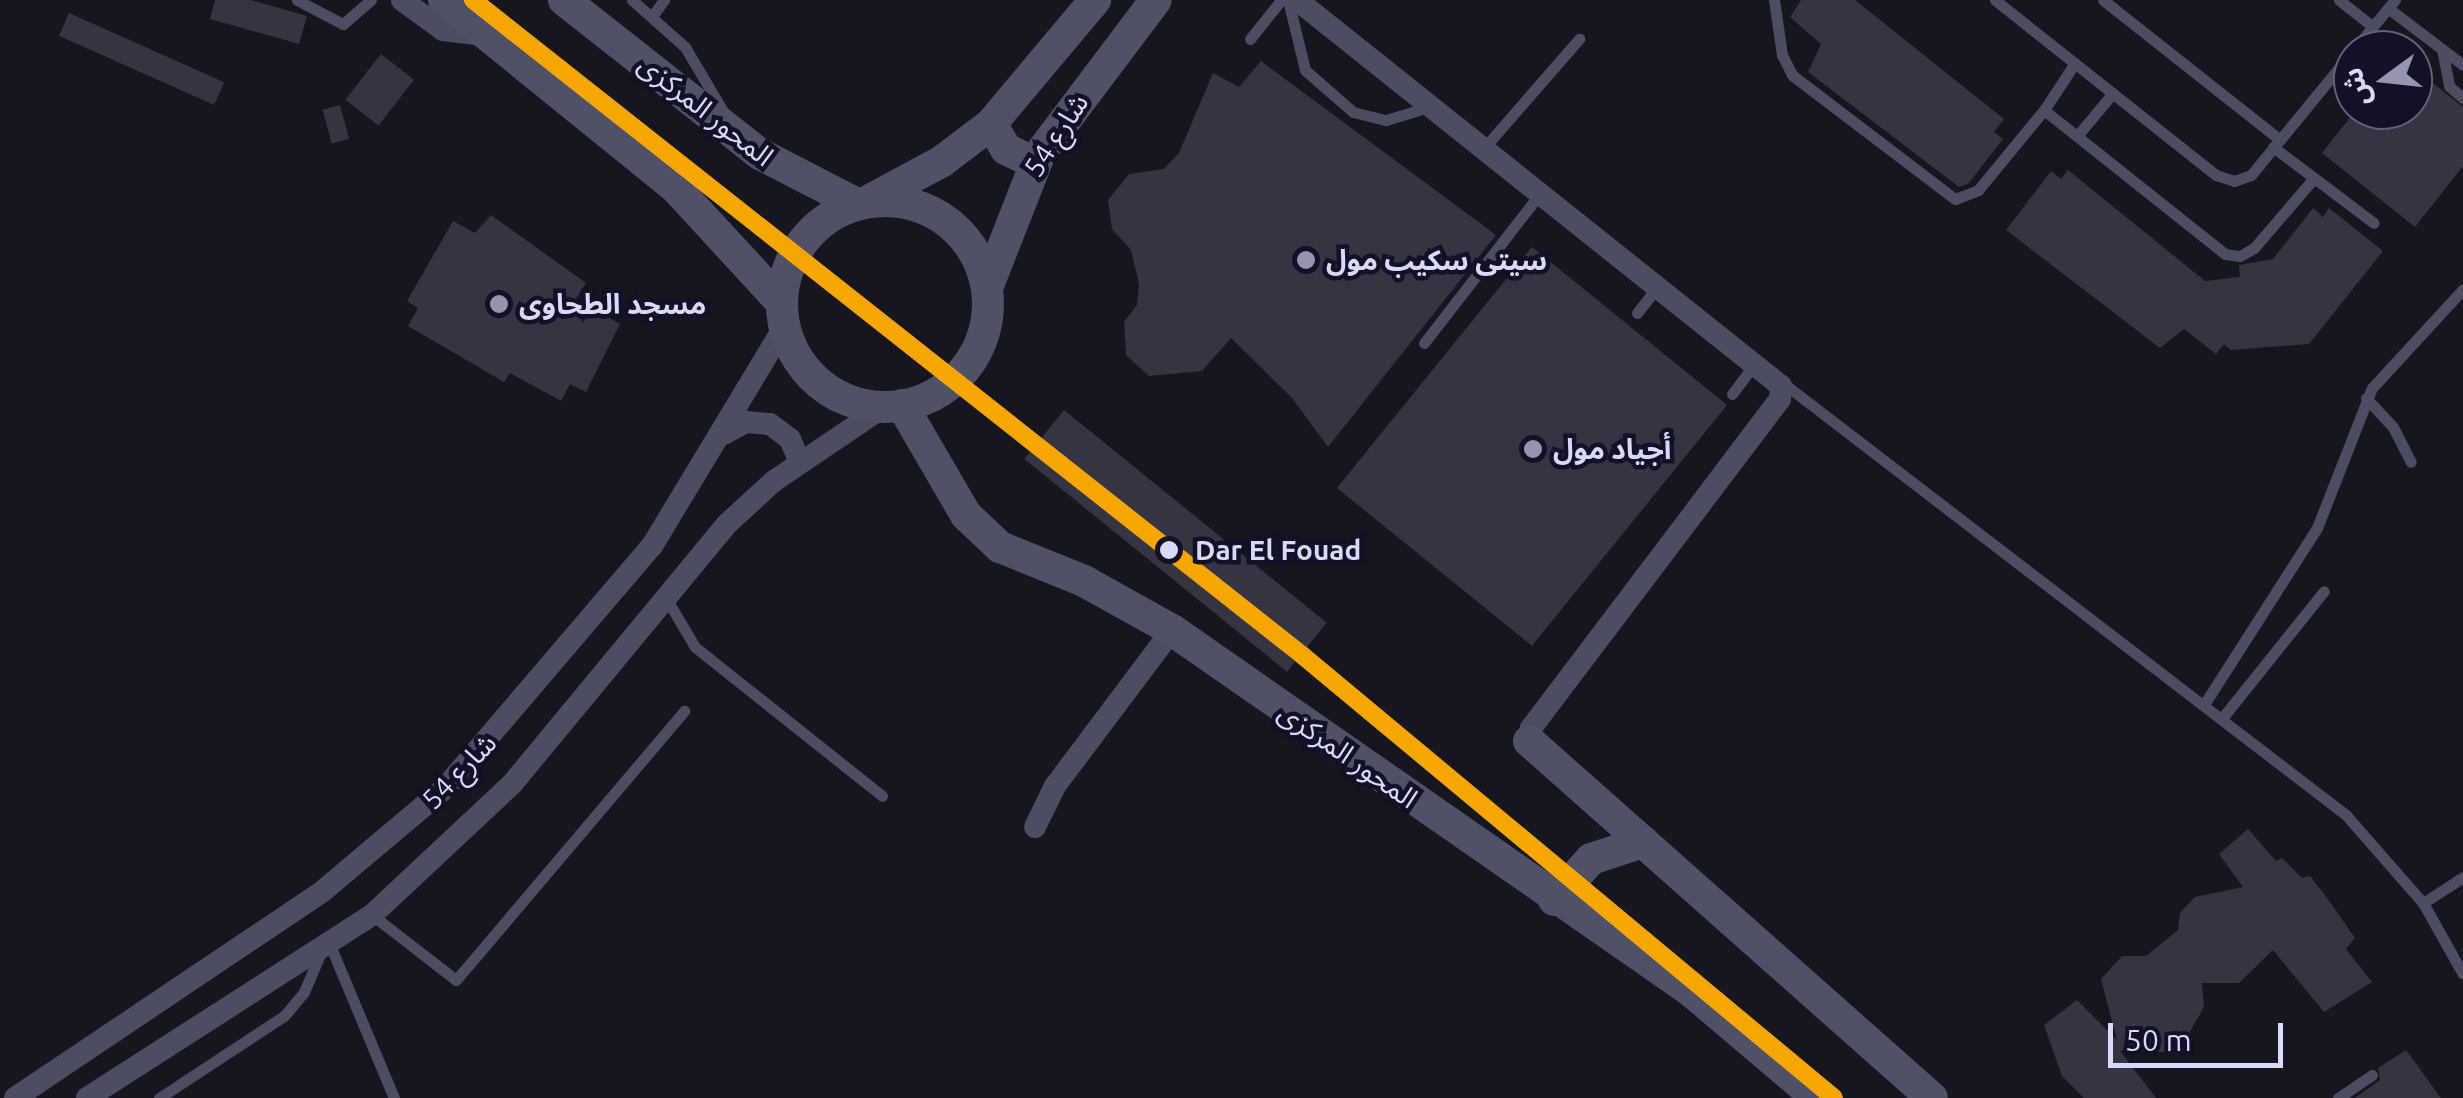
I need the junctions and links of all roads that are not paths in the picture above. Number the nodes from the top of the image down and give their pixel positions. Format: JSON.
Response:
{"nodes":[{"id":1,"x":297,"y":0,"type":"edge"},
{"id":2,"x":372,"y":0,"type":"edge"},
{"id":3,"x":402,"y":0,"type":"edge"},
{"id":4,"x":444,"y":0,"type":"edge"},
{"id":5,"x":564,"y":0,"type":"edge"},
{"id":6,"x":632,"y":0,"type":"edge"},
{"id":7,"x":664,"y":0,"type":"edge"},
{"id":8,"x":1095,"y":0,"type":"edge"},
{"id":9,"x":1156,"y":0,"type":"edge"},
{"id":10,"x":1285,"y":0,"type":"edge"},
{"id":11,"x":1297,"y":0,"type":"edge"},
{"id":12,"x":1774,"y":0,"type":"edge"},
{"id":13,"x":1995,"y":0,"type":"edge"},
{"id":14,"x":2103,"y":0,"type":"edge"},
{"id":15,"x":2339,"y":0,"type":"edge"},
{"id":16,"x":2392,"y":4,"type":"edge"},
{"id":17,"x":652,"y":15,"type":"junction"},
{"id":18,"x":2372,"y":26,"type":"junction"},
{"id":19,"x":491,"y":36,"type":"junction"},
{"id":20,"x":1250,"y":38,"type":"dead end"},
{"id":21,"x":1579,"y":39,"type":"dead end"},
{"id":22,"x":2442,"y":49,"type":"junction"},
{"id":23,"x":2075,"y":63,"type":"junction"},
{"id":24,"x":2463,"y":65,"type":"edge"},
{"id":25,"x":2113,"y":93,"type":"junction"},
{"id":26,"x":2463,"y":98,"type":"edge"},
{"id":27,"x":1432,"y":106,"type":"junction"},
{"id":28,"x":2044,"y":110,"type":"junction"},
{"id":29,"x":991,"y":124,"type":"junction"},
{"id":30,"x":731,"y":131,"type":"junction"},
{"id":31,"x":2076,"y":136,"type":"junction"},
{"id":32,"x":2276,"y":143,"type":"junction"},
{"id":33,"x":1484,"y":148,"type":"junction"},
{"id":34,"x":1035,"y":163,"type":"junction"},
{"id":35,"x":2314,"y":178,"type":"junction"},
{"id":36,"x":1541,"y":192,"type":"junction"},
{"id":37,"x":863,"y":203,"type":"junction"},
{"id":38,"x":2374,"y":223,"type":"dead end"},
{"id":39,"x":1659,"y":286,"type":"junction"},
{"id":40,"x":987,"y":288,"type":"junction"},
{"id":41,"x":2463,"y":290,"type":"edge"},
{"id":42,"x":1638,"y":313,"type":"dead end"},
{"id":43,"x":782,"y":314,"type":"junction"},
{"id":44,"x":1424,"y":343,"type":"dead end"},
{"id":45,"x":1756,"y":362,"type":"junction"},
{"id":46,"x":1780,"y":380,"type":"junction"},
{"id":47,"x":1732,"y":394,"type":"dead end"},
{"id":48,"x":2366,"y":398,"type":"junction"},
{"id":49,"x":892,"y":407,"type":"junction"},
{"id":50,"x":724,"y":434,"type":"junction"},
{"id":51,"x":800,"y":462,"type":"junction"},
{"id":52,"x":2411,"y":462,"type":"dead end"},
{"id":53,"x":2324,"y":592,"type":"dead end"},
{"id":54,"x":666,"y":598,"type":"junction"},
{"id":55,"x":1172,"y":630,"type":"junction"},
{"id":56,"x":2205,"y":703,"type":"junction"},
{"id":57,"x":684,"y":711,"type":"dead end"},
{"id":58,"x":2223,"y":717,"type":"junction"},
{"id":59,"x":1529,"y":741,"type":"joint"},
{"id":60,"x":882,"y":796,"type":"dead end"},
{"id":61,"x":1035,"y":826,"type":"dead end"},
{"id":62,"x":1642,"y":842,"type":"junction"},
{"id":63,"x":2463,"y":877,"type":"edge"},
{"id":64,"x":1554,"y":900,"type":"junction"},
{"id":65,"x":2424,"y":902,"type":"junction"},
{"id":66,"x":372,"y":915,"type":"junction"},
{"id":67,"x":325,"y":948,"type":"junction"},
{"id":68,"x":2463,"y":974,"type":"edge"},
{"id":69,"x":2372,"y":1075,"type":"dead end"},
{"id":70,"x":14,"y":1098,"type":"edge"},
{"id":71,"x":88,"y":1098,"type":"edge"},
{"id":72,"x":159,"y":1098,"type":"edge"},
{"id":73,"x":394,"y":1098,"type":"edge"},
{"id":74,"x":1817,"y":1098,"type":"edge"},
{"id":75,"x":1932,"y":1098,"type":"edge"},
{"id":76,"x":2338,"y":1098,"type":"edge"}],
"edges":[{"from":1,"to":2,"type":"lane"},
{"from":3,"to":19,"type":"street"},
{"from":4,"to":19,"type":"main road"},
{"from":5,"to":30,"type":"main road","name":"المحور المركزى"},
{"from":6,"to":17,"type":"lane"},
{"from":7,"to":17,"type":"lane"},
{"from":8,"to":29,"type":"main road","name":"شارع 54"},
{"from":9,"to":34,"type":"main road","name":"شارع 54"},
{"from":10,"to":20,"type":"lane"},
{"from":10,"to":27,"type":"lane"},
{"from":11,"to":27,"type":"street"},
{"from":12,"to":28,"type":"lane"},
{"from":13,"to":23,"type":"lane"},
{"from":14,"to":32,"type":"lane"},
{"from":15,"to":18,"type":"lane"},
{"from":16,"to":18,"type":"lane"},
{"from":16,"to":22,"type":"lane"},
{"from":17,"to":30,"type":"lane"},
{"from":18,"to":32,"type":"lane"},
{"from":19,"to":43,"type":"main road"},
{"from":21,"to":33,"type":"lane"},
{"from":22,"to":24,"type":"lane"},
{"from":22,"to":26,"type":"lane"},
{"from":23,"to":25,"type":"lane"},
{"from":23,"to":28,"type":"lane"},
{"from":25,"to":31,"type":"lane"},
{"from":25,"to":32,"type":"lane"},
{"from":27,"to":33,"type":"street"},
{"from":28,"to":31,"type":"lane"},
{"from":29,"to":34,"type":"main road"},
{"from":29,"to":37,"type":"main road","name":"شارع 54"},
{"from":30,"to":37,"type":"main road","name":"المحور المركزى"},
{"from":31,"to":35,"type":"lane"},
{"from":32,"to":35,"type":"lane"},
{"from":33,"to":36,"type":"street"},
{"from":34,"to":40,"type":"main road","name":"شارع 54"},
{"from":35,"to":38,"type":"lane"},
{"from":36,"to":39,"type":"street"},
{"from":36,"to":44,"type":"lane"},
{"from":37,"to":40,"type":"main road"},
{"from":37,"to":43,"type":"main road"},
{"from":39,"to":42,"type":"lane"},
{"from":39,"to":45,"type":"street"},
{"from":40,"to":49,"type":"main road"},
{"from":41,"to":48,"type":"lane"},
{"from":43,"to":49,"type":"main road"},
{"from":43,"to":50,"type":"street","name":"شارع 54"},
{"from":45,"to":46,"type":"street"},
{"from":45,"to":47,"type":"lane"},
{"from":46,"to":56,"type":"lane"},
{"from":46,"to":59,"type":"street"},
{"from":48,"to":52,"type":"lane"},
{"from":48,"to":56,"type":"lane"},
{"from":49,"to":51,"type":"street","name":"شارع 54"},
{"from":49,"to":55,"type":"main road","name":"المحور المركزى"},
{"from":50,"to":51,"type":"street"},
{"from":50,"to":70,"type":"street","name":"شارع 54"},
{"from":51,"to":54,"type":"street","name":"شارع 54"},
{"from":53,"to":58,"type":"lane"},
{"from":54,"to":60,"type":"lane"},
{"from":54,"to":66,"type":"street","name":"شارع 54"},
{"from":55,"to":61,"type":"street"},
{"from":55,"to":64,"type":"main road","name":"المحور المركزى"},
{"from":56,"to":58,"type":"lane"},
{"from":57,"to":66,"type":"lane"},
{"from":58,"to":65,"type":"lane"},
{"from":59,"to":62,"type":"main road"},
{"from":62,"to":64,"type":"main road"},
{"from":62,"to":75,"type":"main road"},
{"from":63,"to":65,"type":"lane"},
{"from":64,"to":74,"type":"main road","name":"المحور المركزى"},
{"from":65,"to":68,"type":"lane"},
{"from":66,"to":67,"type":"street","name":"شارع 54"},
{"from":67,"to":71,"type":"street","name":"شارع 54"},
{"from":67,"to":72,"type":"lane"},
{"from":67,"to":73,"type":"lane"},
{"from":69,"to":76,"type":"lane"}]}
